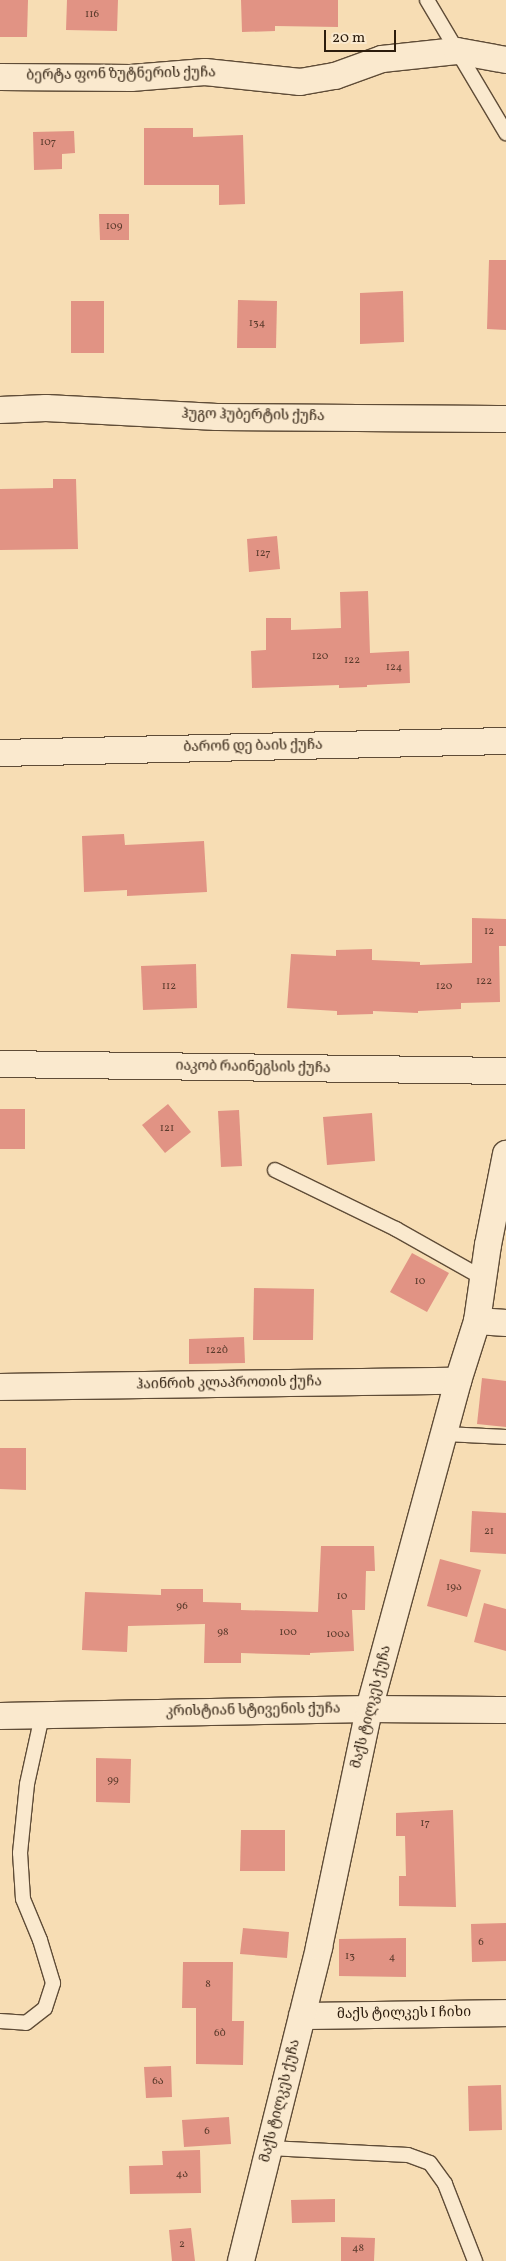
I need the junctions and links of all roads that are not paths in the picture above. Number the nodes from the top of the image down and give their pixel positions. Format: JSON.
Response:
{"nodes":[{"id":1,"x":427,"y":0,"type":"edge"},
{"id":2,"x":457,"y":51,"type":"junction"},
{"id":3,"x":506,"y":60,"type":"edge"},
{"id":4,"x":0,"y":77,"type":"edge"},
{"id":5,"x":506,"y":133,"type":"edge"},
{"id":6,"x":0,"y":410,"type":"edge"},
{"id":7,"x":506,"y":419,"type":"edge"},
{"id":8,"x":506,"y":740,"type":"edge"},
{"id":9,"x":0,"y":753,"type":"edge"},
{"id":10,"x":0,"y":1064,"type":"edge"},
{"id":11,"x":506,"y":1071,"type":"edge"},
{"id":12,"x":506,"y":1154,"type":"edge"},
{"id":13,"x":275,"y":1170,"type":"dead end"},
{"id":14,"x":497,"y":1240,"type":"edge"},
{"id":15,"x":483,"y":1278,"type":"junction"},
{"id":16,"x":477,"y":1321,"type":"junction"},
{"id":17,"x":506,"y":1323,"type":"edge"},
{"id":18,"x":458,"y":1382,"type":"junction"},
{"id":19,"x":0,"y":1387,"type":"edge"},
{"id":20,"x":445,"y":1434,"type":"junction"},
{"id":21,"x":506,"y":1437,"type":"edge"},
{"id":22,"x":369,"y":1709,"type":"junction"},
{"id":23,"x":506,"y":1710,"type":"edge"},
{"id":24,"x":0,"y":1716,"type":"edge"},
{"id":25,"x":42,"y":1716,"type":"junction"},
{"id":26,"x":506,"y":2013,"type":"edge"},
{"id":27,"x":302,"y":2016,"type":"junction"},
{"id":28,"x":0,"y":2020,"type":"edge"},
{"id":29,"x":269,"y":2148,"type":"junction"},
{"id":30,"x":241,"y":2261,"type":"edge"},
{"id":31,"x":475,"y":2261,"type":"edge"}],
"edges":[{"from":1,"to":2,"type":"lane"},
{"from":2,"to":3,"type":"street","name":"ბერტა ფონ ზუტნერის ქუჩა"},
{"from":2,"to":4,"type":"street","name":"ბერტა ფონ ზუტნერის ქუჩა"},
{"from":2,"to":5,"type":"lane"},
{"from":6,"to":7,"type":"street","name":"ჰუგო ჰუბერტის ქუჩა"},
{"from":8,"to":9,"type":"street","name":"ბარონ დე ბაის ქუჩა"},
{"from":10,"to":11,"type":"street","name":"იაკობ რაინეგსის ქუჩა"},
{"from":12,"to":14,"type":"street","name":"მაქს ტილკეს ქუჩა"},
{"from":13,"to":15,"type":"lane"},
{"from":14,"to":15,"type":"street","name":"მაქს ტილკეს ქუჩა"},
{"from":15,"to":16,"type":"street","name":"მაქს ტილკეს ქუჩა"},
{"from":16,"to":17,"type":"street"},
{"from":16,"to":18,"type":"street","name":"მაქს ტილკეს ქუჩა"},
{"from":18,"to":19,"type":"street","name":"ჰაინრიხ კლაპროთის ქუჩა"},
{"from":18,"to":20,"type":"street","name":"მაქს ტილკეს ქუჩა"},
{"from":20,"to":21,"type":"lane"},
{"from":20,"to":22,"type":"street","name":"მაქს ტილკეს ქუჩა"},
{"from":22,"to":23,"type":"street","name":"კრისტიან სტივენის ქუჩა"},
{"from":22,"to":25,"type":"street","name":"კრისტიან სტივენის ქუჩა"},
{"from":22,"to":27,"type":"street","name":"მაქს ტილკეს ქუჩა"},
{"from":24,"to":25,"type":"street","name":"კრისტიან სტივენის ქუჩა"},
{"from":25,"to":28,"type":"lane"},
{"from":26,"to":27,"type":"street","name":"მაქს ტილკეს I ჩიხი"},
{"from":27,"to":29,"type":"street","name":"მაქს ტილკეს ქუჩა"},
{"from":29,"to":30,"type":"street","name":"მაქს ტილკეს ქუჩა"},
{"from":29,"to":31,"type":"lane"}]}
